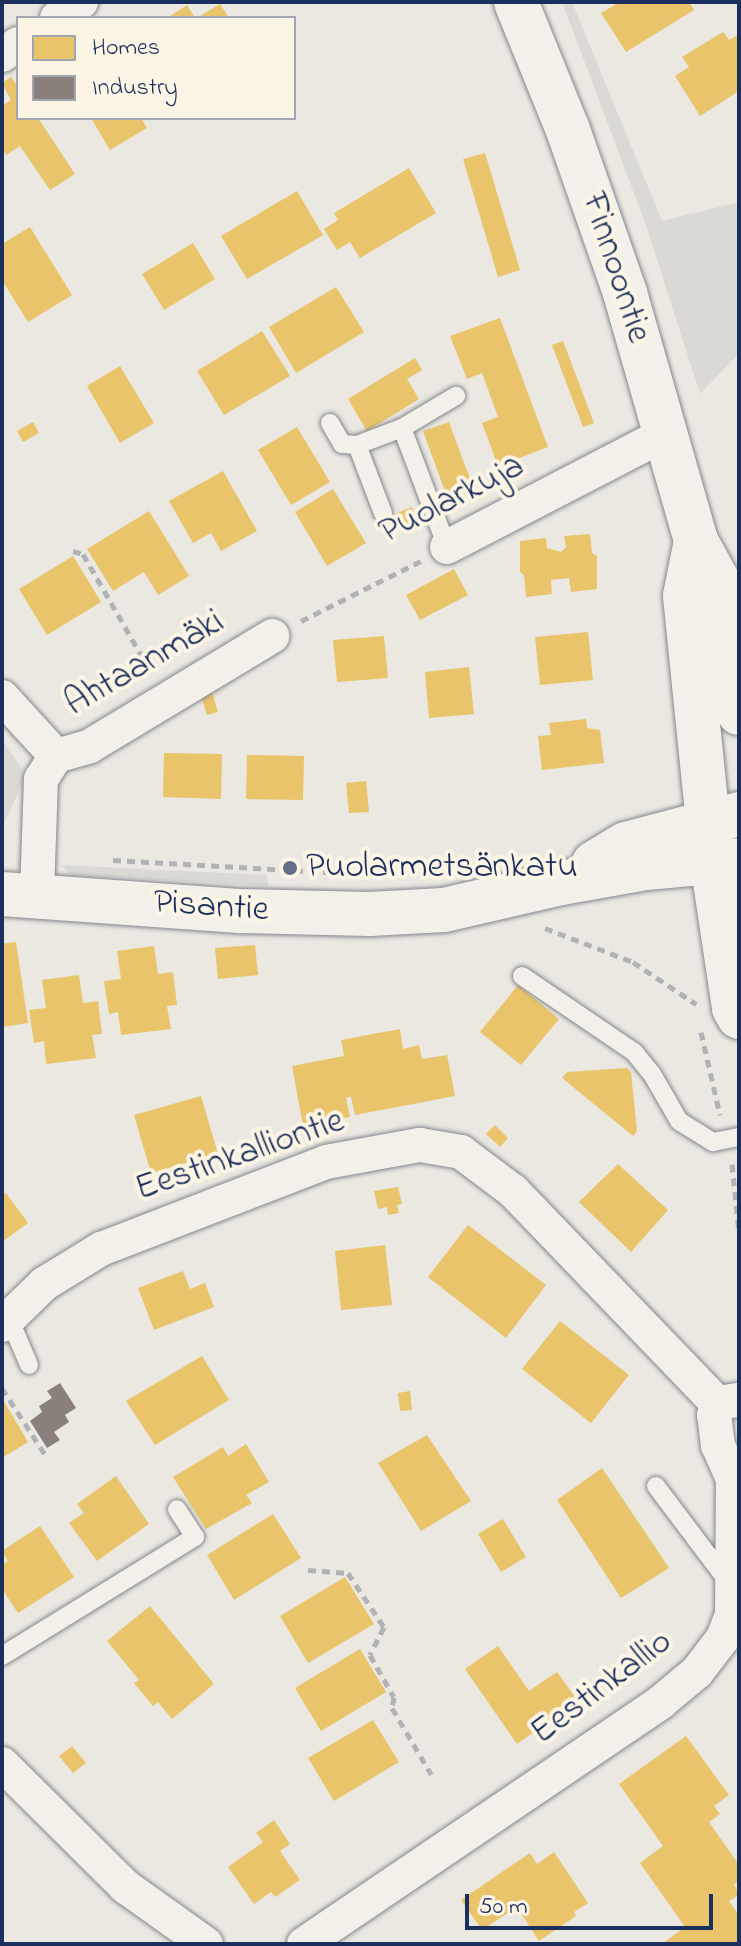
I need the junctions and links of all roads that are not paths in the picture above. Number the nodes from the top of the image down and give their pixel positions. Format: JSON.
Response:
{"nodes":[{"id":1,"x":81,"y":2,"type":"edge"},
{"id":2,"x":516,"y":2,"type":"edge"},
{"id":3,"x":60,"y":16,"type":"edge"},
{"id":4,"x":456,"y":396,"type":"dead end"},
{"id":5,"x":330,"y":423,"type":"dead end"},
{"id":6,"x":402,"y":428,"type":"junction"},
{"id":7,"x":667,"y":433,"type":"junction"},
{"id":8,"x":357,"y":445,"type":"junction"},
{"id":9,"x":383,"y":513,"type":"dead end"},
{"id":10,"x":696,"y":541,"type":"junction"},
{"id":11,"x":447,"y":547,"type":"joint"},
{"id":12,"x":272,"y":636,"type":"road end"},
{"id":13,"x":2,"y":697,"type":"edge"},
{"id":14,"x":739,"y":713,"type":"edge"},
{"id":15,"x":56,"y":756,"type":"junction"},
{"id":16,"x":724,"y":840,"type":"edge"},
{"id":17,"x":19,"y":894,"type":"edge"},
{"id":18,"x":522,"y":976,"type":"dead end"},
{"id":19,"x":739,"y":1017,"type":"edge"},
{"id":20,"x":732,"y":1138,"type":"edge"},
{"id":21,"x":6,"y":1321,"type":"edge"},
{"id":22,"x":29,"y":1365,"type":"dead end"},
{"id":23,"x":728,"y":1402,"type":"edge"},
{"id":24,"x":656,"y":1486,"type":"dead end"},
{"id":25,"x":177,"y":1509,"type":"dead end"},
{"id":26,"x":733,"y":1588,"type":"junction"},
{"id":27,"x":2,"y":1656,"type":"edge"},
{"id":28,"x":2,"y":1764,"type":"edge"},
{"id":29,"x":206,"y":1944,"type":"edge"},
{"id":30,"x":304,"y":1944,"type":"edge"}],
"edges":[{"from":1,"to":3,"type":"street"},
{"from":2,"to":7,"type":"main road","name":"Finnoontie"},
{"from":4,"to":6,"type":"lane"},
{"from":5,"to":8,"type":"lane"},
{"from":6,"to":8,"type":"lane"},
{"from":6,"to":11,"type":"lane"},
{"from":7,"to":10,"type":"main road","name":"Finnoontie"},
{"from":7,"to":11,"type":"street","name":"Puolarkuja"},
{"from":8,"to":9,"type":"lane"},
{"from":10,"to":14,"type":"main road","name":"Finnoontie"},
{"from":10,"to":16,"type":"main road","name":"Finnoontie"},
{"from":12,"to":15,"type":"street","name":"Ahtaanmäki"},
{"from":13,"to":15,"type":"street"},
{"from":15,"to":17,"type":"street"},
{"from":16,"to":17,"type":"main road","name":"Pisantie"},
{"from":16,"to":19,"type":"main road","name":"Finnoontie"},
{"from":18,"to":20,"type":"lane"},
{"from":21,"to":22,"type":"lane"},
{"from":21,"to":23,"type":"street","name":"Eestinkalliontie"},
{"from":23,"to":26,"type":"street","name":"Eestinkallio"},
{"from":24,"to":26,"type":"lane"},
{"from":25,"to":27,"type":"lane"},
{"from":26,"to":30,"type":"street","name":"Eestinkallio"},
{"from":28,"to":29,"type":"street"}]}
